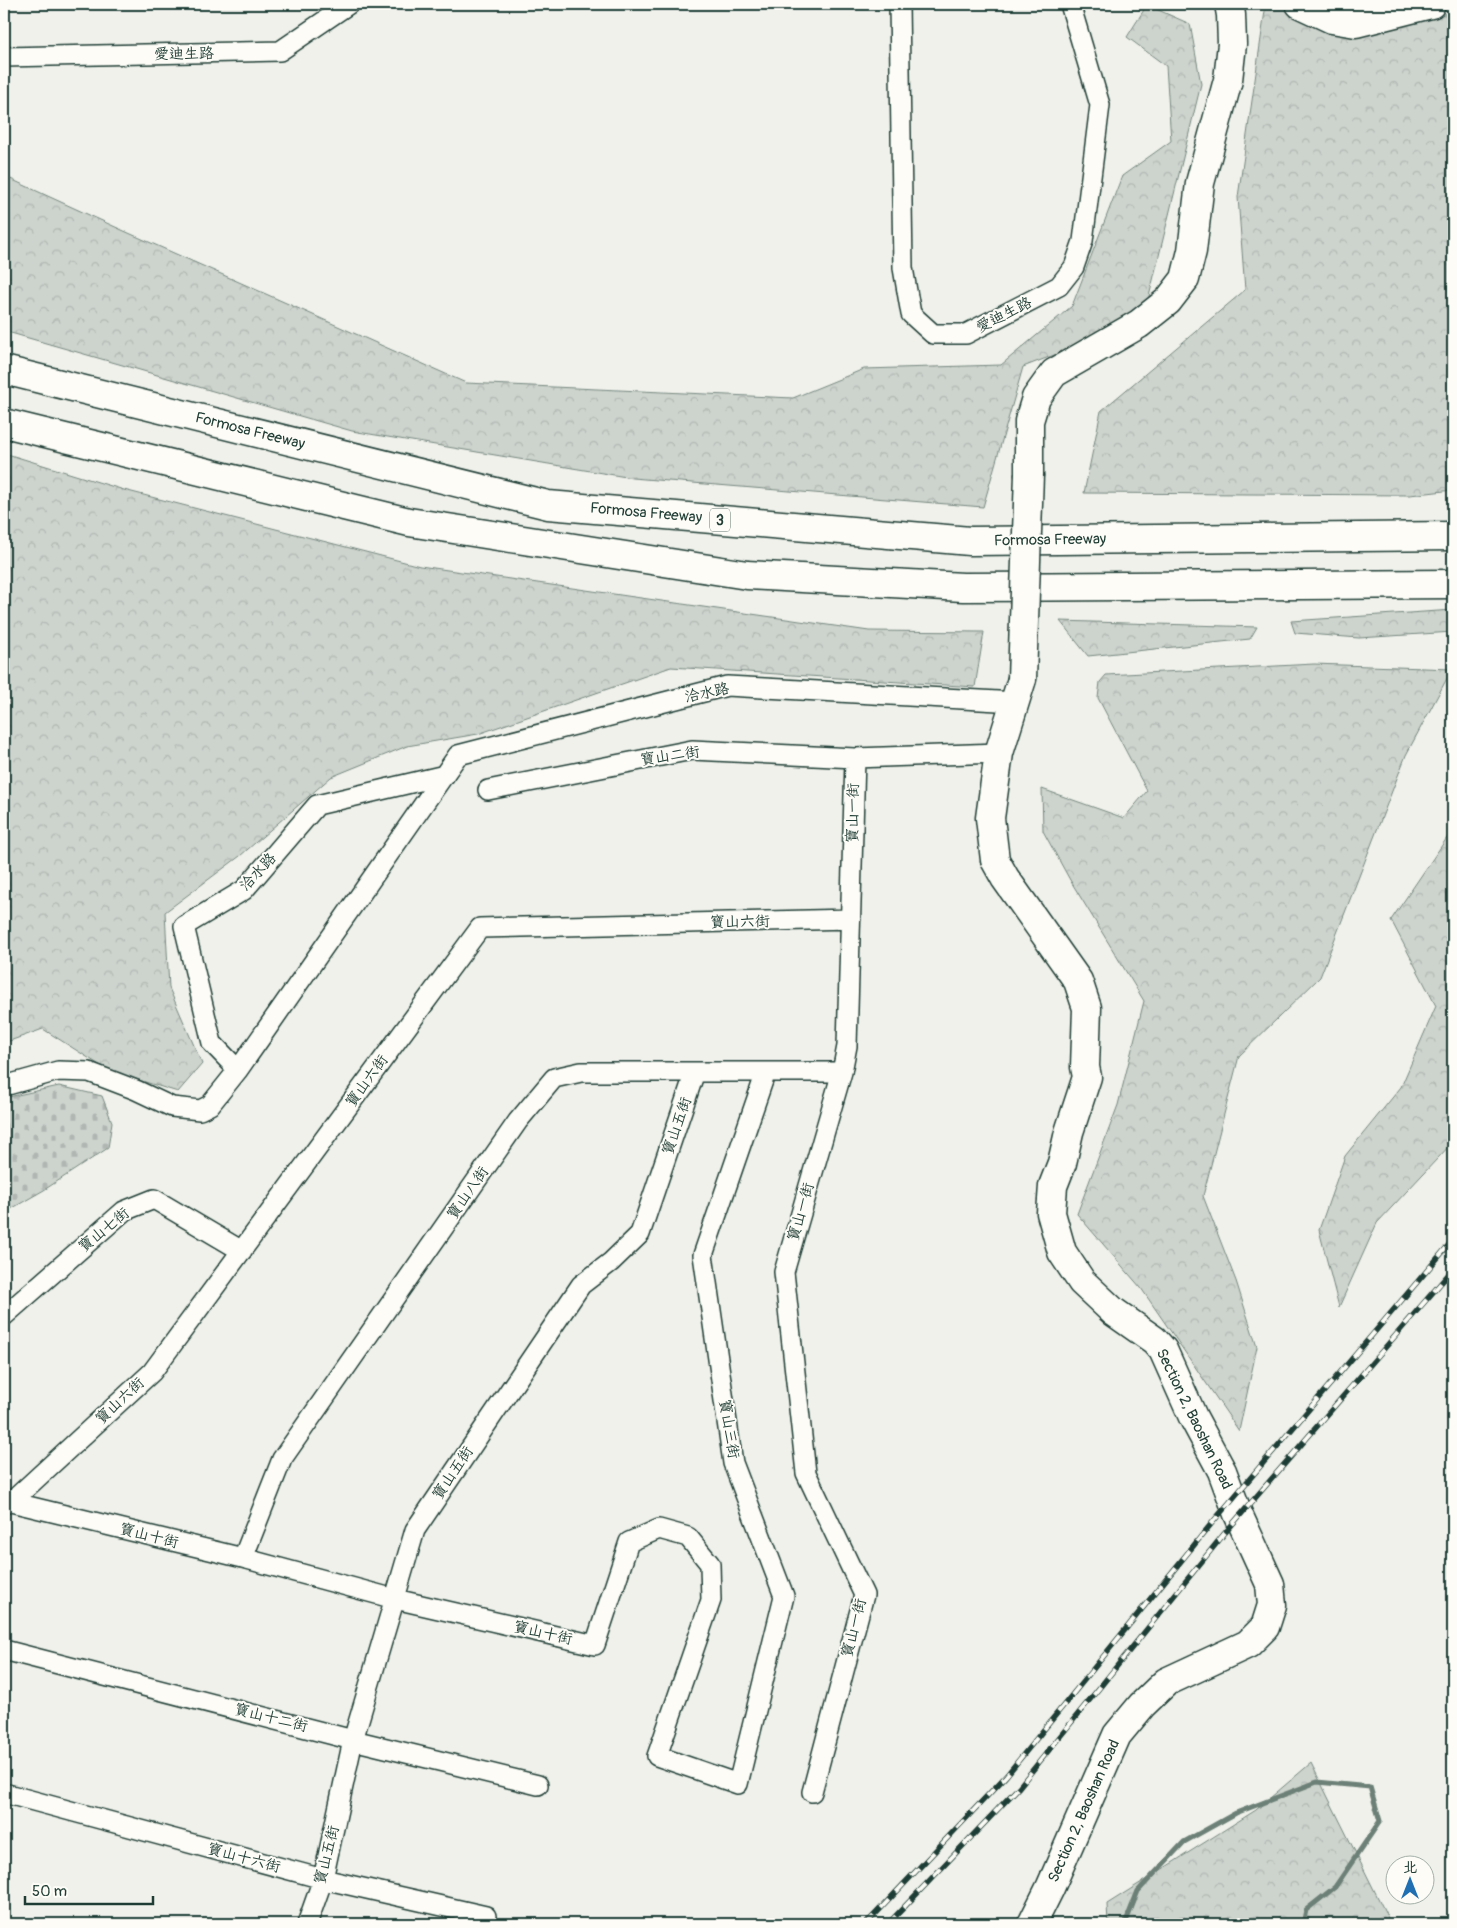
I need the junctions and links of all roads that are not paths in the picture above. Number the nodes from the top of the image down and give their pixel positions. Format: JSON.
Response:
{"nodes":[{"id":1,"x":349,"y":4,"type":"edge"},
{"id":2,"x":899,"y":4,"type":"edge"},
{"id":3,"x":1070,"y":4,"type":"edge"},
{"id":4,"x":1229,"y":4,"type":"edge"},
{"id":5,"x":1300,"y":4,"type":"edge"},
{"id":6,"x":1431,"y":4,"type":"edge"},
{"id":7,"x":4,"y":57,"type":"edge"},
{"id":8,"x":4,"y":370,"type":"edge"},
{"id":9,"x":4,"y":423,"type":"edge"},
{"id":10,"x":1453,"y":536,"type":"edge"},
{"id":11,"x":1453,"y":584,"type":"edge"},
{"id":12,"x":1019,"y":691,"type":"junction"},
{"id":13,"x":999,"y":754,"type":"junction"},
{"id":14,"x":855,"y":758,"type":"junction"},
{"id":15,"x":445,"y":775,"type":"junction"},
{"id":16,"x":488,"y":790,"type":"dead end"},
{"id":17,"x":851,"y":919,"type":"junction"},
{"id":18,"x":238,"y":1070,"type":"junction"},
{"id":19,"x":696,"y":1072,"type":"junction"},
{"id":20,"x":766,"y":1072,"type":"junction"},
{"id":21,"x":842,"y":1072,"type":"junction"},
{"id":22,"x":4,"y":1086,"type":"edge"},
{"id":23,"x":242,"y":1251,"type":"junction"},
{"id":24,"x":4,"y":1316,"type":"edge"},
{"id":25,"x":8,"y":1503,"type":"edge"},
{"id":26,"x":243,"y":1558,"type":"junction"},
{"id":27,"x":395,"y":1599,"type":"junction"},
{"id":28,"x":4,"y":1650,"type":"edge"},
{"id":29,"x":353,"y":1740,"type":"junction"},
{"id":30,"x":738,"y":1784,"type":"joint"},
{"id":31,"x":538,"y":1785,"type":"dead end"},
{"id":32,"x":812,"y":1792,"type":"dead end"},
{"id":33,"x":4,"y":1794,"type":"edge"},
{"id":34,"x":323,"y":1879,"type":"junction"},
{"id":35,"x":486,"y":1916,"type":"dead end"},
{"id":36,"x":307,"y":1924,"type":"edge"},
{"id":37,"x":1032,"y":1924,"type":"edge"}],
"edges":[{"from":1,"to":7,"type":"street","name":"愛迪生路"},
{"from":2,"to":3,"type":"street","name":"愛迪生路"},
{"from":4,"to":12,"type":"main road","name":"Section 2, Baoshan Road","bridge":true},
{"from":5,"to":6,"type":"main road"},
{"from":8,"to":10,"type":"main road","name":"Formosa Freeway","number":"3"},
{"from":9,"to":11,"type":"main road"},
{"from":12,"to":13,"type":"main road","name":"Section 2, Baoshan Road"},
{"from":12,"to":15,"type":"street","name":"洽水路"},
{"from":13,"to":14,"type":"street"},
{"from":13,"to":37,"type":"main road","name":"Section 2, Baoshan Road"},
{"from":14,"to":16,"type":"street","name":"寶山二街"},
{"from":14,"to":17,"type":"street","name":"寶山一街"},
{"from":15,"to":18,"type":"street","name":"洽水路"},
{"from":15,"to":18,"type":"street","name":"洽水路"},
{"from":17,"to":21,"type":"street","name":"寶山一街"},
{"from":17,"to":23,"type":"street","name":"寶山六街"},
{"from":18,"to":22,"type":"street","name":"洽水路"},
{"from":19,"to":20,"type":"street","name":"寶山八街"},
{"from":19,"to":26,"type":"street","name":"寶山八街"},
{"from":19,"to":27,"type":"street","name":"寶山五街"},
{"from":20,"to":21,"type":"street","name":"寶山八街"},
{"from":20,"to":30,"type":"street","name":"寶山三街"},
{"from":21,"to":32,"type":"street","name":"寶山一街"},
{"from":23,"to":24,"type":"street","name":"寶山七街"},
{"from":23,"to":25,"type":"street","name":"寶山六街"},
{"from":25,"to":26,"type":"street","name":"寶山十街"},
{"from":26,"to":27,"type":"street","name":"寶山十街"},
{"from":27,"to":29,"type":"street","name":"寶山五街"},
{"from":27,"to":30,"type":"street","name":"寶山十街"},
{"from":28,"to":29,"type":"street","name":"寶山十二街"},
{"from":29,"to":31,"type":"street","name":"寶山十二街"},
{"from":29,"to":34,"type":"street","name":"寶山五街"},
{"from":33,"to":34,"type":"street","name":"寶山十六街"},
{"from":34,"to":35,"type":"street","name":"寶山十六街"},
{"from":34,"to":36,"type":"street","name":"寶山五街"}]}
